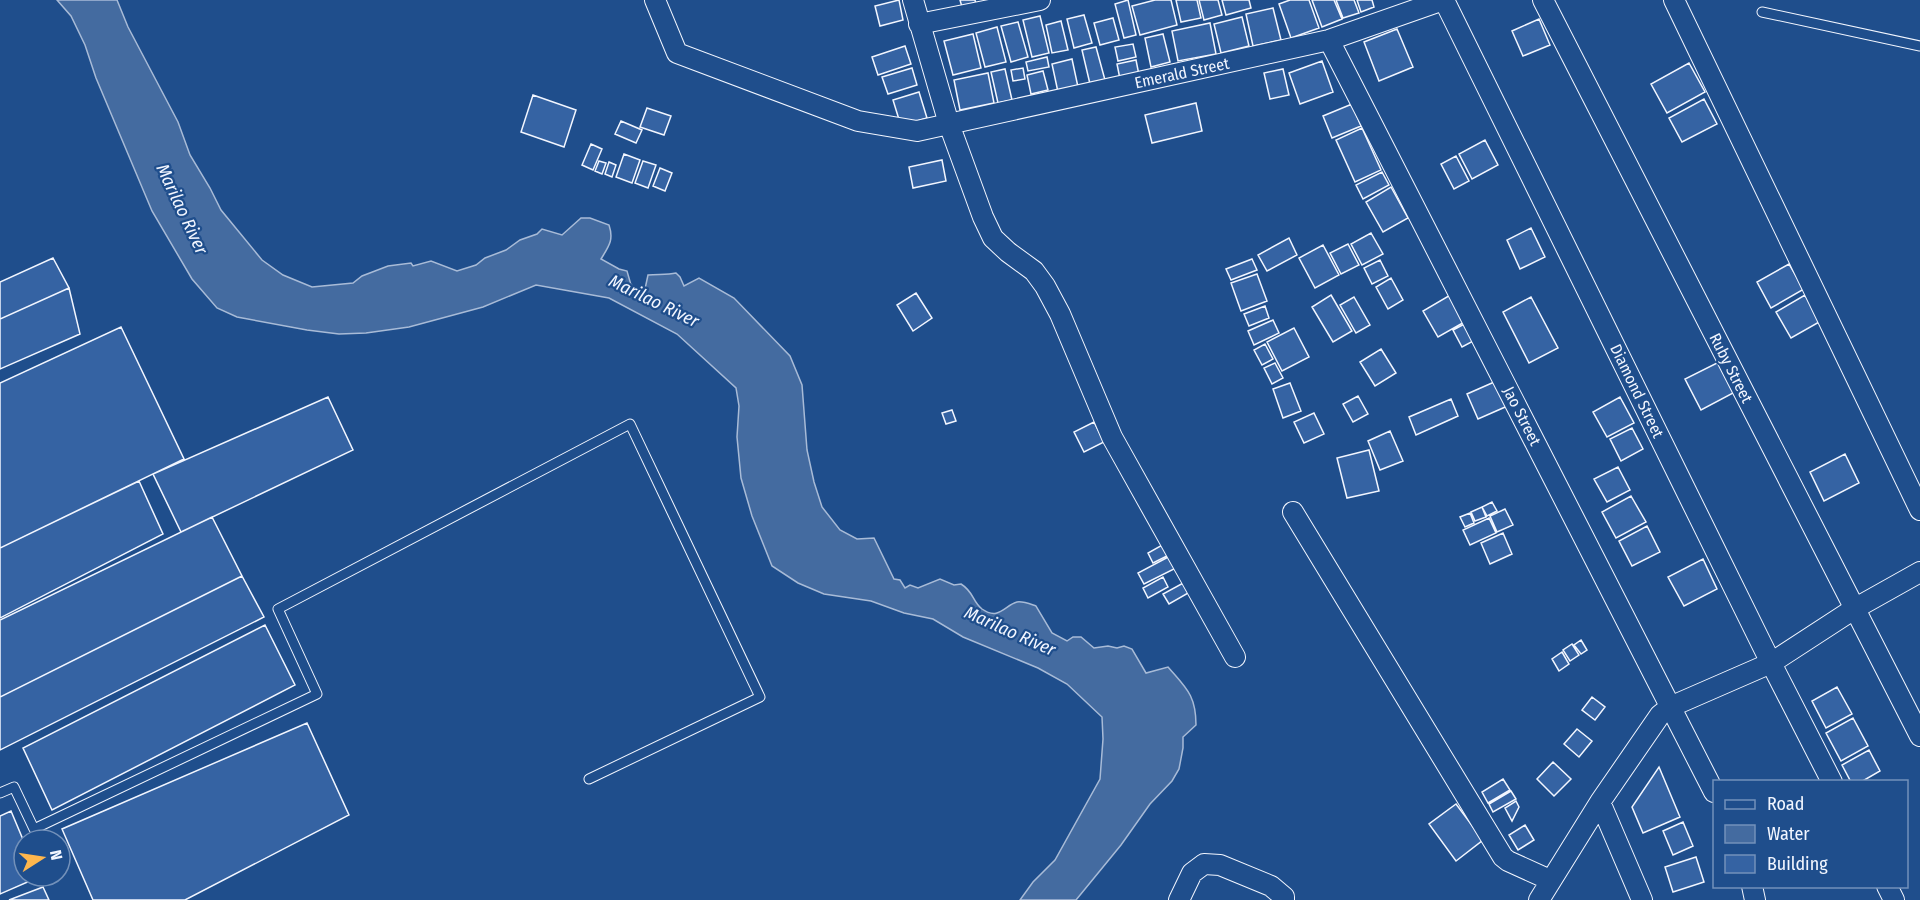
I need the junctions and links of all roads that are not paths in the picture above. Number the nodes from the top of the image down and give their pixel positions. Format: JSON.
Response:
{"nodes":[{"id":1,"x":656,"y":0,"type":"edge"},
{"id":2,"x":913,"y":0,"type":"edge"},
{"id":3,"x":1040,"y":0,"type":"edge"},
{"id":4,"x":1443,"y":0,"type":"edge"},
{"id":5,"x":1543,"y":0,"type":"edge"},
{"id":6,"x":1674,"y":0,"type":"edge"},
{"id":7,"x":1011,"y":3,"type":"edge"},
{"id":8,"x":1762,"y":12,"type":"dead end"},
{"id":9,"x":919,"y":24,"type":"junction"},
{"id":10,"x":1329,"y":40,"type":"junction"},
{"id":11,"x":1920,"y":46,"type":"edge"},
{"id":12,"x":949,"y":124,"type":"junction"},
{"id":13,"x":1920,"y":510,"type":"edge"},
{"id":14,"x":1293,"y":512,"type":"dead end"},
{"id":15,"x":1920,"y":572,"type":"edge"},
{"id":16,"x":1854,"y":609,"type":"junction"},
{"id":17,"x":1235,"y":657,"type":"dead end"},
{"id":18,"x":1770,"y":663,"type":"junction"},
{"id":19,"x":1670,"y":707,"type":"junction"},
{"id":20,"x":1920,"y":736,"type":"edge"},
{"id":21,"x":589,"y":779,"type":"dead end"},
{"id":22,"x":1831,"y":780,"type":"edge"},
{"id":23,"x":1713,"y":790,"type":"edge"},
{"id":24,"x":0,"y":793,"type":"edge"},
{"id":25,"x":1600,"y":802,"type":"junction"},
{"id":26,"x":1550,"y":880,"type":"junction"},
{"id":27,"x":1179,"y":900,"type":"edge"},
{"id":28,"x":1284,"y":900,"type":"edge"},
{"id":29,"x":1539,"y":900,"type":"edge"},
{"id":30,"x":1642,"y":900,"type":"edge"}],
"edges":[{"from":1,"to":12,"type":"street","name":"Emerald Street"},
{"from":2,"to":9,"type":"street"},
{"from":3,"to":7,"type":"street"},
{"from":4,"to":10,"type":"street","name":"Emerald Street"},
{"from":4,"to":18,"type":"street","name":"Diamond Street"},
{"from":5,"to":16,"type":"street","name":"Ruby Street"},
{"from":6,"to":13,"type":"street"},
{"from":7,"to":9,"type":"street"},
{"from":8,"to":11,"type":"lane"},
{"from":9,"to":12,"type":"street"},
{"from":10,"to":12,"type":"street","name":"Emerald Street"},
{"from":10,"to":19,"type":"street","name":"Jao Street"},
{"from":12,"to":17,"type":"street"},
{"from":14,"to":26,"type":"street"},
{"from":15,"to":16,"type":"street"},
{"from":16,"to":18,"type":"street"},
{"from":16,"to":20,"type":"street","name":"Ruby Street"},
{"from":18,"to":19,"type":"street"},
{"from":18,"to":22,"type":"street","name":"Diamond Street"},
{"from":19,"to":23,"type":"street","name":"Jao Street"},
{"from":19,"to":25,"type":"street"},
{"from":21,"to":24,"type":"lane"},
{"from":25,"to":26,"type":"street"},
{"from":25,"to":30,"type":"street"},
{"from":26,"to":29,"type":"street"},
{"from":27,"to":28,"type":"street"}]}
